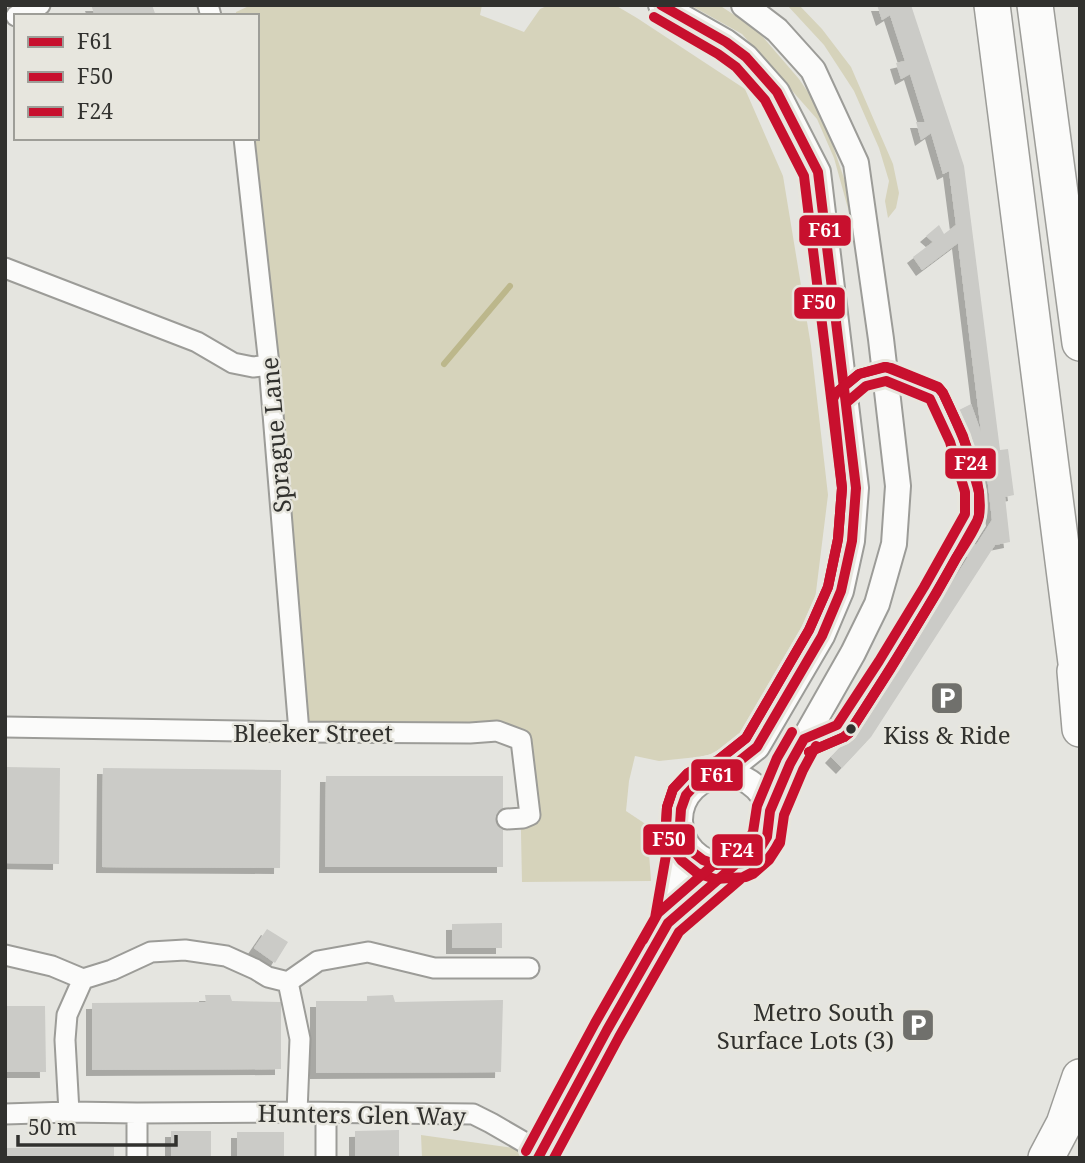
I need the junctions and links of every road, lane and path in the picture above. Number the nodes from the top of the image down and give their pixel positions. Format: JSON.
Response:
{"nodes":[{"id":1,"x":40,"y":5,"type":"edge"},
{"id":2,"x":661,"y":5,"type":"edge"},
{"id":3,"x":744,"y":5,"type":"edge"},
{"id":4,"x":992,"y":5,"type":"edge"},
{"id":5,"x":1035,"y":5,"type":"edge"},
{"id":6,"x":20,"y":14,"type":"edge"},
{"id":7,"x":244,"y":140,"type":"edge"},
{"id":8,"x":5,"y":268,"type":"edge"},
{"id":9,"x":1080,"y":343,"type":"edge"},
{"id":10,"x":269,"y":365,"type":"junction"},
{"id":11,"x":1073,"y":643,"type":"junction"},
{"id":12,"x":1080,"y":694,"type":"edge"},
{"id":13,"x":5,"y":727,"type":"edge"},
{"id":14,"x":1080,"y":729,"type":"edge"},
{"id":15,"x":299,"y":732,"type":"junction"},
{"id":16,"x":723,"y":774,"type":"junction"},
{"id":17,"x":770,"y":811,"type":"junction"},
{"id":18,"x":507,"y":819,"type":"dead end"},
{"id":19,"x":683,"y":838,"type":"junction"},
{"id":20,"x":736,"y":864,"type":"junction"},
{"id":21,"x":668,"y":923,"type":"junction"},
{"id":22,"x":5,"y":955,"type":"edge"},
{"id":23,"x":529,"y":968,"type":"dead end"},
{"id":24,"x":83,"y":979,"type":"junction"},
{"id":25,"x":288,"y":982,"type":"junction"},
{"id":26,"x":1080,"y":1077,"type":"edge"},
{"id":27,"x":69,"y":1112,"type":"junction"},
{"id":28,"x":297,"y":1112,"type":"junction"},
{"id":29,"x":326,"y":1112,"type":"junction"},
{"id":30,"x":137,"y":1113,"type":"junction"},
{"id":31,"x":5,"y":1114,"type":"edge"},
{"id":32,"x":539,"y":1155,"type":"edge"},
{"id":33,"x":137,"y":1158,"type":"edge"},
{"id":34,"x":327,"y":1158,"type":"edge"},
{"id":35,"x":1046,"y":1158,"type":"edge"}],
"edges":[{"from":1,"to":6,"type":"street"},
{"from":2,"to":16,"type":"street"},
{"from":3,"to":17,"type":"street"},
{"from":4,"to":11,"type":"highway"},
{"from":5,"to":9,"type":"highway"},
{"from":7,"to":10,"type":"street","name":"Sprague Lane"},
{"from":8,"to":10,"type":"street"},
{"from":10,"to":15,"type":"street","name":"Sprague Lane"},
{"from":11,"to":12,"type":"highway"},
{"from":11,"to":14,"type":"highway"},
{"from":13,"to":15,"type":"street","name":"Bleeker Street"},
{"from":15,"to":18,"type":"street","name":"Bleeker Street"},
{"from":16,"to":17,"type":"street"},
{"from":16,"to":19,"type":"street"},
{"from":17,"to":20,"type":"street"},
{"from":19,"to":20,"type":"street"},
{"from":19,"to":21,"type":"street"},
{"from":20,"to":21,"type":"street"},
{"from":21,"to":32,"type":"street"},
{"from":22,"to":24,"type":"street"},
{"from":23,"to":25,"type":"street"},
{"from":24,"to":25,"type":"street"},
{"from":24,"to":27,"type":"street"},
{"from":25,"to":28,"type":"street"},
{"from":26,"to":35,"type":"highway"},
{"from":27,"to":30,"type":"street","name":"Hunters Glen Way"},
{"from":27,"to":31,"type":"street","name":"Hunters Glen Way"},
{"from":28,"to":29,"type":"street","name":"Hunters Glen Way"},
{"from":28,"to":30,"type":"street","name":"Hunters Glen Way"},
{"from":29,"to":32,"type":"street","name":"Hunters Glen Way"},
{"from":29,"to":34,"type":"street"},
{"from":30,"to":33,"type":"street"}]}
